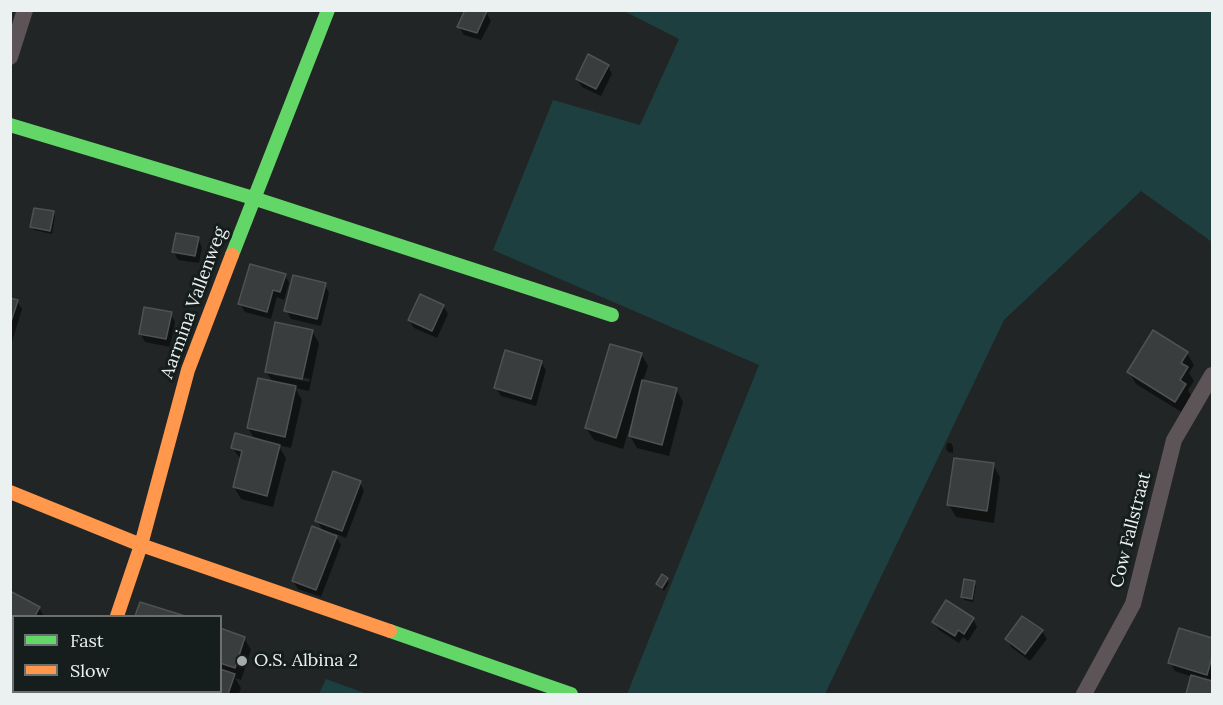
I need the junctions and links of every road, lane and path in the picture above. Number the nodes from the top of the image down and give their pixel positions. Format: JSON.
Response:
{"nodes":[{"id":1,"x":25,"y":10,"type":"edge"},
{"id":2,"x":328,"y":10,"type":"edge"},
{"id":3,"x":10,"y":57,"type":"edge"},
{"id":4,"x":10,"y":125,"type":"edge"},
{"id":5,"x":253,"y":198,"type":"junction"},
{"id":6,"x":612,"y":315,"type":"dead end"},
{"id":7,"x":1212,"y":375,"type":"edge"},
{"id":8,"x":10,"y":492,"type":"edge"},
{"id":9,"x":141,"y":545,"type":"junction"},
{"id":10,"x":117,"y":615,"type":"edge"},
{"id":11,"x":571,"y":694,"type":"edge"},
{"id":12,"x":1084,"y":694,"type":"edge"}],
"edges":[{"from":1,"to":3,"type":"street"},
{"from":2,"to":5,"type":"street","name":"Aarmina Vallenweg"},
{"from":4,"to":5,"type":"street"},
{"from":5,"to":6,"type":"street"},
{"from":5,"to":9,"type":"street","name":"Aarmina Vallenweg"},
{"from":7,"to":12,"type":"street","name":"Cow Fallstraat"},
{"from":8,"to":9,"type":"street"},
{"from":9,"to":10,"type":"street","name":"Aarmina Vallenweg"},
{"from":9,"to":11,"type":"street"}]}
